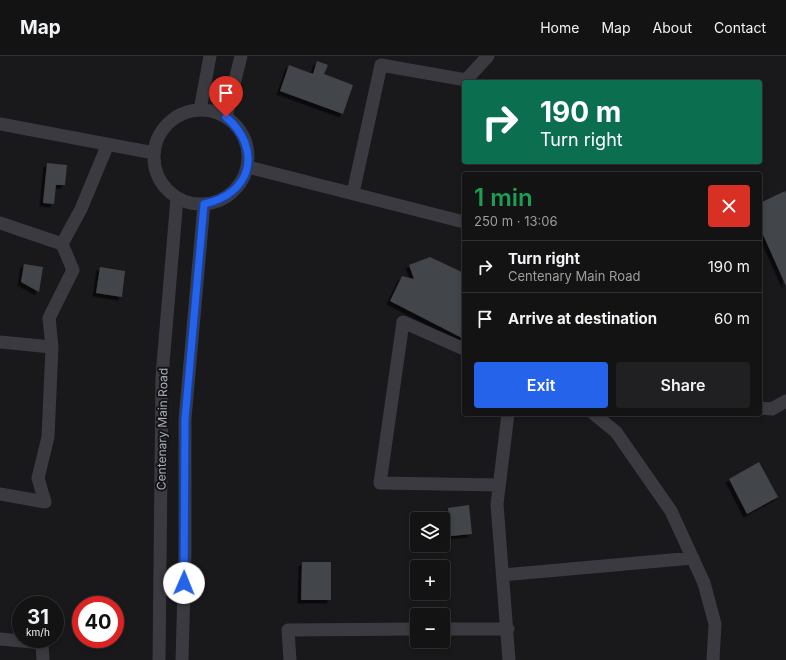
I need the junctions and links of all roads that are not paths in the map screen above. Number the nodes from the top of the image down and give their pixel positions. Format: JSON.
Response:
{"nodes":[{"id":1,"x":210,"y":56,"type":"edge"},
{"id":2,"x":241,"y":56,"type":"edge"},
{"id":3,"x":488,"y":56,"type":"edge"},
{"id":4,"x":200,"y":110,"type":"junction"},
{"id":5,"x":226,"y":117,"type":"junction"},
{"id":6,"x":0,"y":124,"type":"edge"},
{"id":7,"x":108,"y":144,"type":"junction"},
{"id":8,"x":154,"y":152,"type":"junction"},
{"id":9,"x":248,"y":167,"type":"junction"},
{"id":10,"x":353,"y":193,"type":"junction"},
{"id":11,"x":178,"y":198,"type":"junction"},
{"id":12,"x":204,"y":204,"type":"junction"},
{"id":13,"x":462,"y":221,"type":"edge"},
{"id":14,"x":0,"y":224,"type":"edge"},
{"id":15,"x":62,"y":244,"type":"junction"},
{"id":16,"x":0,"y":342,"type":"edge"},
{"id":17,"x":52,"y":347,"type":"junction"},
{"id":18,"x":462,"y":348,"type":"edge"},
{"id":19,"x":786,"y":401,"type":"edge"},
{"id":20,"x":762,"y":408,"type":"edge"},
{"id":21,"x":508,"y":416,"type":"edge"},
{"id":22,"x":596,"y":416,"type":"edge"},
{"id":23,"x":499,"y":485,"type":"junction"},
{"id":24,"x":0,"y":494,"type":"edge"},
{"id":25,"x":693,"y":558,"type":"junction"},
{"id":26,"x":503,"y":575,"type":"junction"},
{"id":27,"x":410,"y":629,"type":"edge"},
{"id":28,"x":450,"y":629,"type":"edge"},
{"id":29,"x":508,"y":629,"type":"junction"},
{"id":30,"x":0,"y":639,"type":"edge"},
{"id":31,"x":43,"y":660,"type":"edge"},
{"id":32,"x":159,"y":660,"type":"edge"},
{"id":33,"x":182,"y":660,"type":"edge"},
{"id":34,"x":290,"y":660,"type":"edge"},
{"id":35,"x":509,"y":660,"type":"edge"},
{"id":36,"x":713,"y":660,"type":"edge"}],
"edges":[{"from":1,"to":4,"type":"street"},
{"from":2,"to":5,"type":"street"},
{"from":3,"to":10,"type":"street"},
{"from":4,"to":5,"type":"street"},
{"from":4,"to":8,"type":"street"},
{"from":5,"to":9,"type":"street"},
{"from":6,"to":7,"type":"street"},
{"from":7,"to":8,"type":"street"},
{"from":7,"to":15,"type":"street"},
{"from":8,"to":11,"type":"street"},
{"from":9,"to":10,"type":"street"},
{"from":9,"to":12,"type":"street"},
{"from":10,"to":13,"type":"street"},
{"from":11,"to":12,"type":"street"},
{"from":11,"to":32,"type":"street","name":"Centenary Main Road"},
{"from":12,"to":33,"type":"street","name":"Centenary Main Road"},
{"from":14,"to":15,"type":"street"},
{"from":15,"to":17,"type":"street"},
{"from":16,"to":17,"type":"street"},
{"from":17,"to":24,"type":"street"},
{"from":18,"to":23,"type":"street"},
{"from":19,"to":20,"type":"street"},
{"from":21,"to":23,"type":"street"},
{"from":22,"to":25,"type":"street"},
{"from":23,"to":26,"type":"street"},
{"from":25,"to":26,"type":"street"},
{"from":25,"to":36,"type":"street"},
{"from":26,"to":29,"type":"street"},
{"from":27,"to":34,"type":"street"},
{"from":28,"to":29,"type":"street"},
{"from":29,"to":35,"type":"street"},
{"from":30,"to":31,"type":"street"}]}
